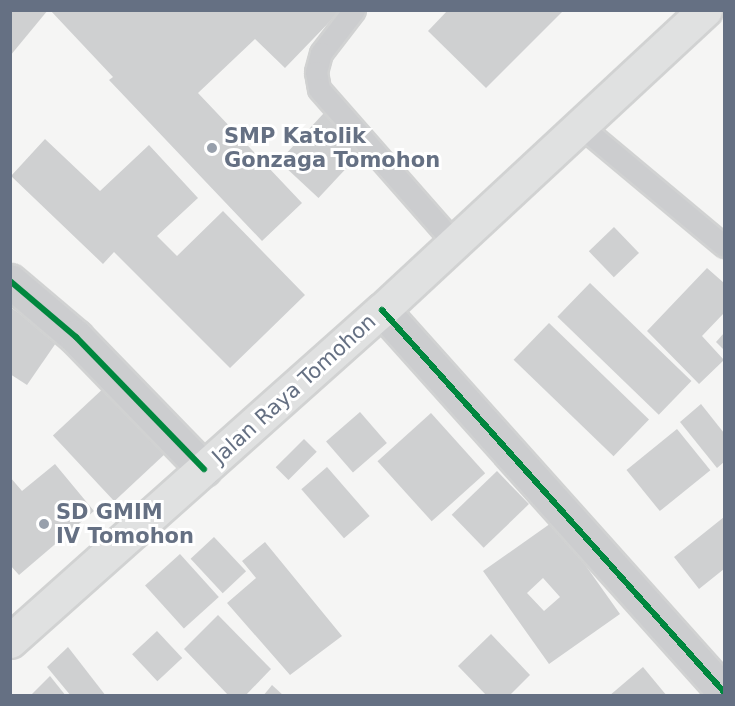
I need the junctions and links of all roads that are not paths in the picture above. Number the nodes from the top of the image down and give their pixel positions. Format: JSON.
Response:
{"nodes":[{"id":1,"x":354,"y":10,"type":"edge"},
{"id":2,"x":705,"y":10,"type":"edge"},
{"id":3,"x":583,"y":128,"type":"junction"},
{"id":4,"x":455,"y":244,"type":"junction"},
{"id":5,"x":724,"y":246,"type":"edge"},
{"id":6,"x":10,"y":281,"type":"edge"},
{"id":7,"x":382,"y":310,"type":"junction"},
{"id":8,"x":204,"y":469,"type":"junction"},
{"id":9,"x":10,"y":641,"type":"edge"},
{"id":10,"x":724,"y":692,"type":"edge"}],
"edges":[{"from":1,"to":4,"type":"lane"},
{"from":2,"to":3,"type":"highway","name":"Jalan Raya Tomohon"},
{"from":3,"to":4,"type":"highway","name":"Jalan Raya Tomohon"},
{"from":3,"to":5,"type":"lane"},
{"from":4,"to":7,"type":"highway","name":"Jalan Raya Tomohon"},
{"from":6,"to":8,"type":"street"},
{"from":7,"to":8,"type":"highway","name":"Jalan Raya Tomohon"},
{"from":7,"to":10,"type":"street"},
{"from":8,"to":9,"type":"highway","name":"Jalan Raya Tomohon"}]}
